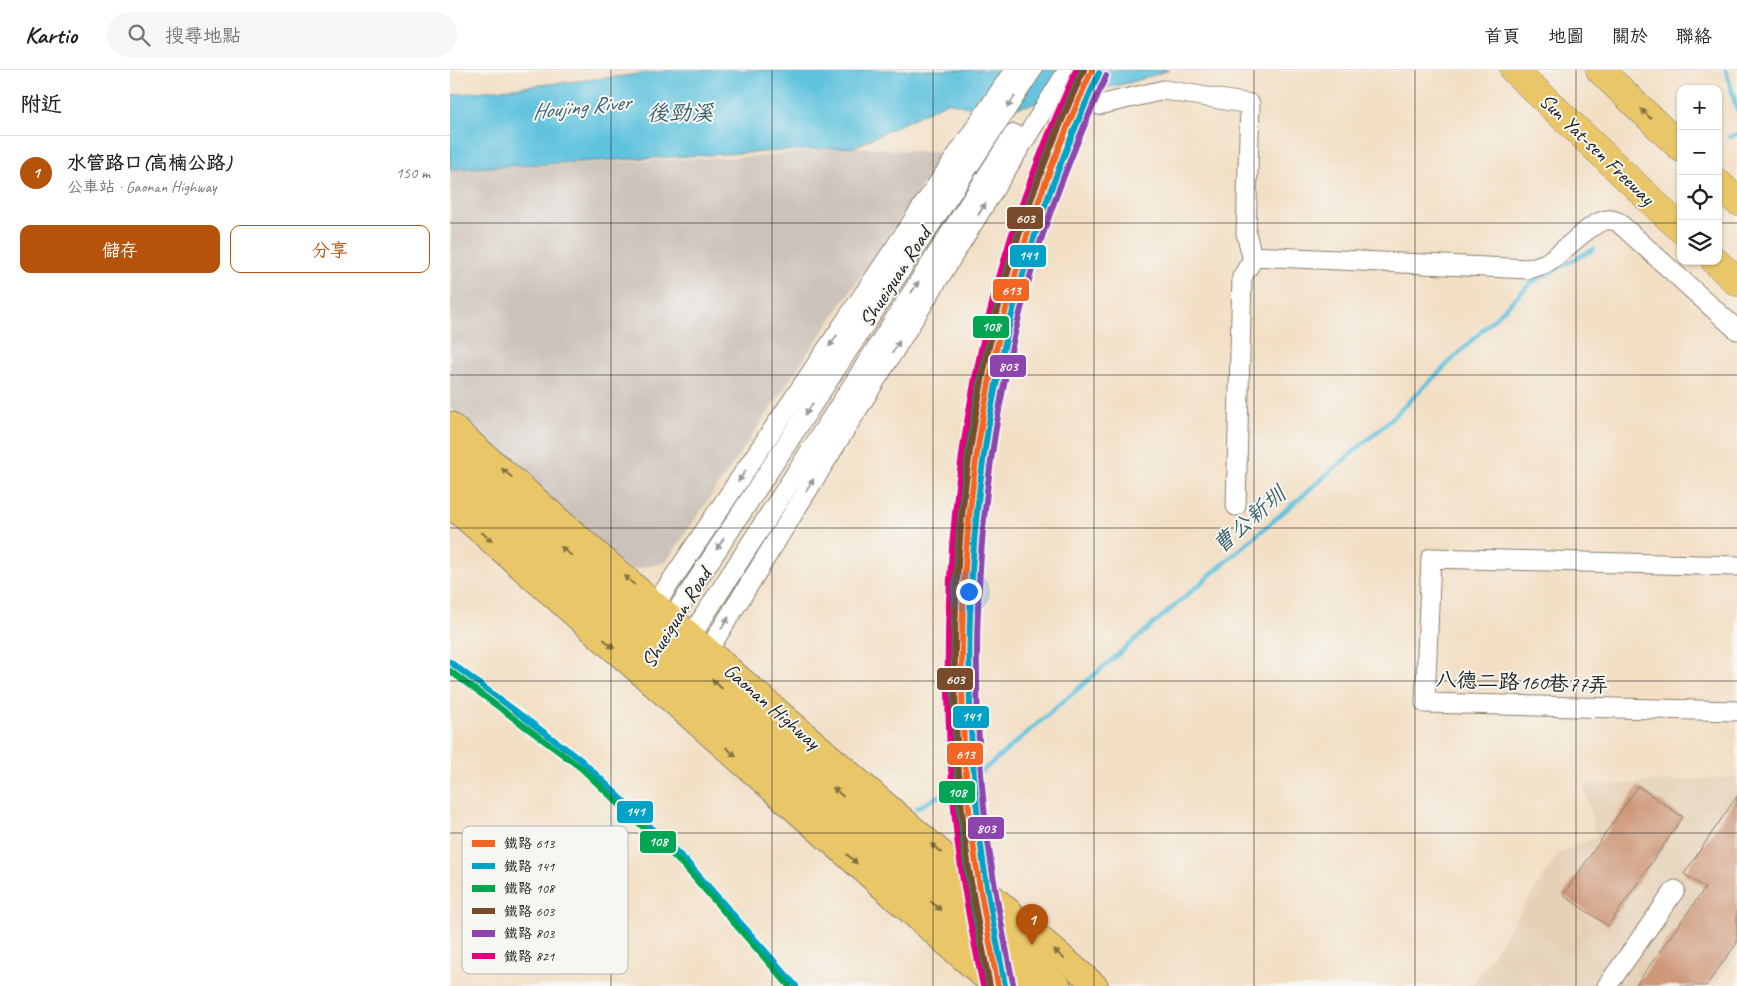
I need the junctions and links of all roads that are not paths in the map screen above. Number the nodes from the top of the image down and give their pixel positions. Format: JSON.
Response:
{"nodes":[{"id":1,"x":1014,"y":70,"type":"edge"},
{"id":2,"x":1032,"y":70,"type":"edge"},
{"id":3,"x":1056,"y":70,"type":"edge"},
{"id":4,"x":1068,"y":70,"type":"edge"},
{"id":5,"x":1514,"y":70,"type":"edge"},
{"id":6,"x":1600,"y":70,"type":"edge"},
{"id":7,"x":1099,"y":105,"type":"dead end"},
{"id":8,"x":984,"y":130,"type":"junction"},
{"id":9,"x":1677,"y":144,"type":"edge"},
{"id":10,"x":1014,"y":146,"type":"junction"},
{"id":11,"x":1722,"y":187,"type":"edge"},
{"id":12,"x":1737,"y":201,"type":"edge"},
{"id":13,"x":1677,"y":224,"type":"edge"},
{"id":14,"x":1255,"y":256,"type":"junction"},
{"id":15,"x":1719,"y":265,"type":"edge"},
{"id":16,"x":1737,"y":282,"type":"edge"},
{"id":17,"x":1737,"y":330,"type":"edge"},
{"id":18,"x":450,"y":424,"type":"edge"},
{"id":19,"x":450,"y":452,"type":"edge"},
{"id":20,"x":450,"y":478,"type":"edge"},
{"id":21,"x":450,"y":505,"type":"edge"},
{"id":22,"x":1236,"y":506,"type":"dead end"},
{"id":23,"x":1737,"y":566,"type":"edge"},
{"id":24,"x":651,"y":634,"type":"junction"},
{"id":25,"x":685,"y":664,"type":"junction"},
{"id":26,"x":1737,"y":711,"type":"edge"},
{"id":27,"x":1675,"y":890,"type":"dead end"},
{"id":28,"x":994,"y":986,"type":"edge"},
{"id":29,"x":1027,"y":986,"type":"edge"},
{"id":30,"x":1059,"y":986,"type":"edge"},
{"id":31,"x":1096,"y":986,"type":"edge"},
{"id":32,"x":1607,"y":986,"type":"edge"}],
"edges":[{"from":1,"to":8,"type":"street"},
{"from":2,"to":8,"type":"street","one_way":true},
{"from":3,"to":10,"type":"street"},
{"from":4,"to":10,"type":"street"},
{"from":5,"to":13,"type":"highway","name":"Sun Yat-sen Freeway"},
{"from":9,"to":6,"type":"highway","one_way":true},
{"from":7,"to":14,"type":"street"},
{"from":8,"to":24,"type":"street","name":"Shueiguan Road","one_way":true},
{"from":25,"to":10,"type":"street","name":"Shueiguan Road","one_way":true},
{"from":11,"to":12,"type":"highway"},
{"from":14,"to":17,"type":"street"},
{"from":14,"to":22,"type":"street"},
{"from":15,"to":16,"type":"highway"},
{"from":24,"to":18,"type":"main road","name":"Gaonan Highway","one_way":true},
{"from":24,"to":19,"type":"main road","name":"Gaonan Highway","one_way":true},
{"from":20,"to":24,"type":"main road","name":"Gaonan Highway"},
{"from":21,"to":24,"type":"main road","name":"Gaonan Highway","one_way":true},
{"from":23,"to":26,"type":"street","name":"八德二路160巷77弄"},
{"from":24,"to":25,"type":"main road","name":"Gaonan Highway"},
{"from":24,"to":25,"type":"main road","name":"Gaonan Highway"},
{"from":25,"to":28,"type":"main road","name":"Gaonan Highway","one_way":true},
{"from":25,"to":29,"type":"main road","name":"Gaonan Highway","one_way":true},
{"from":30,"to":25,"type":"main road","name":"Gaonan Highway","one_way":true},
{"from":31,"to":25,"type":"main road","name":"Gaonan Highway","one_way":true},
{"from":27,"to":32,"type":"street"}]}
